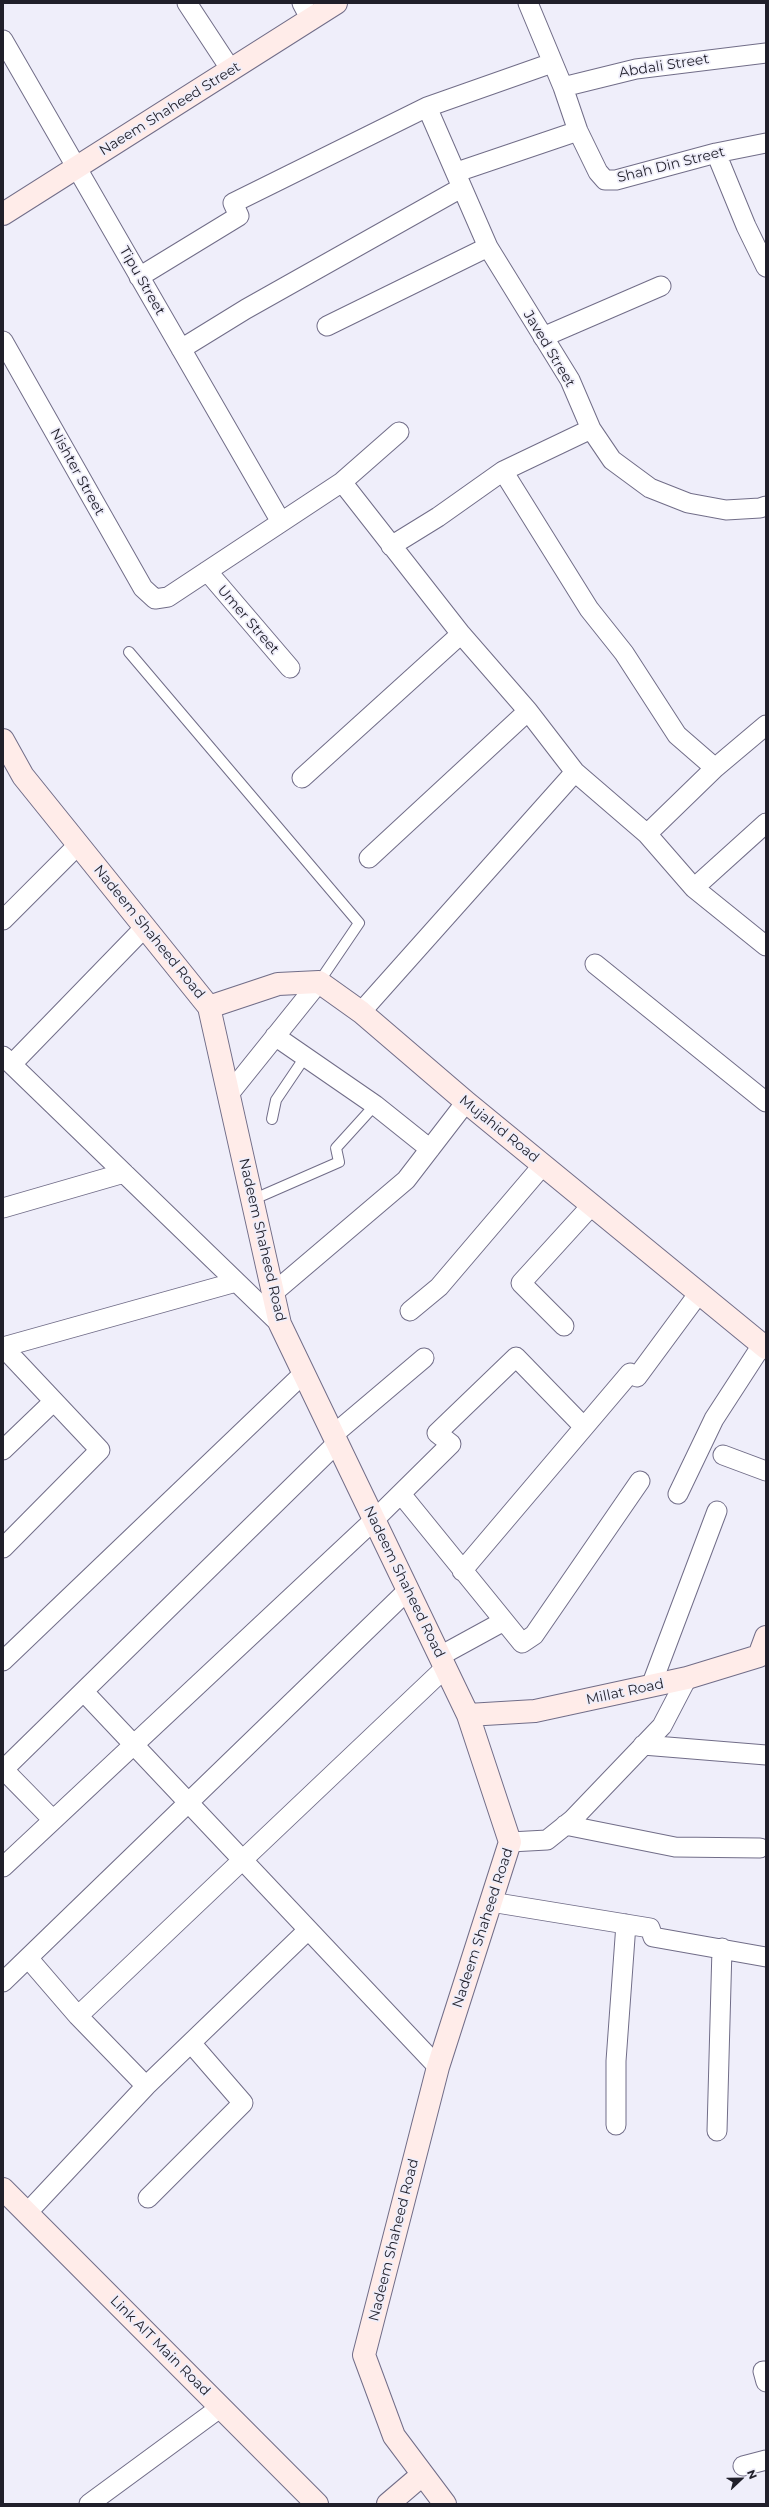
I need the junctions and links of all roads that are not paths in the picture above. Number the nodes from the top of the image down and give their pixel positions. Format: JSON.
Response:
{"nodes":[{"id":1,"x":187,"y":3,"type":"edge"},
{"id":2,"x":336,"y":3,"type":"edge"},
{"id":3,"x":528,"y":3,"type":"edge"},
{"id":4,"x":307,"y":11,"type":"edge"},
{"id":5,"x":3,"y":40,"type":"edge"},
{"id":6,"x":766,"y":53,"type":"edge"},
{"id":7,"x":552,"y":63,"type":"junction"},
{"id":8,"x":231,"y":70,"type":"junction"},
{"id":9,"x":563,"y":87,"type":"junction"},
{"id":10,"x":427,"y":107,"type":"junction"},
{"id":11,"x":578,"y":131,"type":"junction"},
{"id":12,"x":766,"y":143,"type":"edge"},
{"id":13,"x":716,"y":153,"type":"junction"},
{"id":14,"x":77,"y":168,"type":"junction"},
{"id":15,"x":459,"y":180,"type":"junction"},
{"id":16,"x":3,"y":214,"type":"edge"},
{"id":17,"x":488,"y":247,"type":"junction"},
{"id":18,"x":766,"y":267,"type":"edge"},
{"id":19,"x":139,"y":276,"type":"junction"},
{"id":20,"x":661,"y":286,"type":"dead end"},
{"id":21,"x":328,"y":326,"type":"dead end"},
{"id":22,"x":543,"y":337,"type":"junction"},
{"id":23,"x":3,"y":341,"type":"edge"},
{"id":24,"x":181,"y":349,"type":"junction"},
{"id":25,"x":591,"y":429,"type":"junction"},
{"id":26,"x":399,"y":432,"type":"dead end"},
{"id":27,"x":503,"y":470,"type":"junction"},
{"id":28,"x":342,"y":482,"type":"junction"},
{"id":29,"x":766,"y":506,"type":"edge"},
{"id":30,"x":281,"y":522,"type":"junction"},
{"id":31,"x":391,"y":546,"type":"junction"},
{"id":32,"x":207,"y":571,"type":"junction"},
{"id":33,"x":461,"y":634,"type":"junction"},
{"id":34,"x":129,"y":652,"type":"dead end"},
{"id":35,"x":290,"y":668,"type":"dead end"},
{"id":36,"x":528,"y":711,"type":"junction"},
{"id":37,"x":766,"y":725,"type":"edge"},
{"id":38,"x":5,"y":751,"type":"edge"},
{"id":39,"x":715,"y":768,"type":"junction"},
{"id":40,"x":575,"y":772,"type":"junction"},
{"id":41,"x":302,"y":778,"type":"dead end"},
{"id":42,"x":766,"y":823,"type":"edge"},
{"id":43,"x":647,"y":834,"type":"junction"},
{"id":44,"x":79,"y":844,"type":"junction"},
{"id":45,"x":369,"y":858,"type":"dead end"},
{"id":46,"x":694,"y":888,"type":"junction"},
{"id":47,"x":3,"y":920,"type":"edge"},
{"id":48,"x":145,"y":927,"type":"junction"},
{"id":49,"x":766,"y":946,"type":"edge"},
{"id":50,"x":595,"y":964,"type":"dead end"},
{"id":51,"x":319,"y":982,"type":"junction"},
{"id":52,"x":209,"y":1007,"type":"junction"},
{"id":53,"x":361,"y":1012,"type":"junction"},
{"id":54,"x":275,"y":1036,"type":"junction"},
{"id":55,"x":305,"y":1057,"type":"junction"},
{"id":56,"x":8,"y":1060,"type":"edge"},
{"id":57,"x":229,"y":1094,"type":"junction"},
{"id":58,"x":466,"y":1102,"type":"junction"},
{"id":59,"x":766,"y":1102,"type":"edge"},
{"id":60,"x":375,"y":1105,"type":"junction"},
{"id":61,"x":272,"y":1119,"type":"dead end"},
{"id":62,"x":430,"y":1149,"type":"junction"},
{"id":63,"x":543,"y":1165,"type":"junction"},
{"id":64,"x":124,"y":1173,"type":"junction"},
{"id":65,"x":252,"y":1200,"type":"junction"},
{"id":66,"x":592,"y":1205,"type":"junction"},
{"id":67,"x":3,"y":1207,"type":"edge"},
{"id":68,"x":236,"y":1282,"type":"junction"},
{"id":69,"x":699,"y":1293,"type":"junction"},
{"id":70,"x":273,"y":1294,"type":"junction"},
{"id":71,"x":410,"y":1310,"type":"dead end"},
{"id":72,"x":280,"y":1324,"type":"junction"},
{"id":73,"x":564,"y":1326,"type":"dead end"},
{"id":74,"x":764,"y":1346,"type":"edge"},
{"id":75,"x":3,"y":1347,"type":"edge"},
{"id":76,"x":424,"y":1358,"type":"dead end"},
{"id":77,"x":304,"y":1373,"type":"junction"},
{"id":78,"x":54,"y":1401,"type":"junction"},
{"id":79,"x":584,"y":1427,"type":"junction"},
{"id":80,"x":335,"y":1439,"type":"junction"},
{"id":81,"x":3,"y":1450,"type":"edge"},
{"id":82,"x":723,"y":1455,"type":"dead end"},
{"id":83,"x":766,"y":1471,"type":"edge"},
{"id":84,"x":640,"y":1481,"type":"dead end"},
{"id":85,"x":401,"y":1494,"type":"junction"},
{"id":86,"x":678,"y":1494,"type":"dead end"},
{"id":87,"x":717,"y":1511,"type":"dead end"},
{"id":88,"x":374,"y":1520,"type":"junction"},
{"id":89,"x":3,"y":1548,"type":"edge"},
{"id":90,"x":462,"y":1571,"type":"junction"},
{"id":91,"x":408,"y":1590,"type":"junction"},
{"id":92,"x":504,"y":1621,"type":"junction"},
{"id":93,"x":764,"y":1647,"type":"edge"},
{"id":94,"x":3,"y":1661,"type":"edge"},
{"id":95,"x":443,"y":1661,"type":"junction"},
{"id":96,"x":688,"y":1678,"type":"junction"},
{"id":97,"x":651,"y":1686,"type":"junction"},
{"id":98,"x":84,"y":1692,"type":"junction"},
{"id":99,"x":468,"y":1715,"type":"junction"},
{"id":100,"x":134,"y":1744,"type":"junction"},
{"id":101,"x":643,"y":1745,"type":"junction"},
{"id":102,"x":766,"y":1755,"type":"edge"},
{"id":103,"x":3,"y":1770,"type":"edge"},
{"id":104,"x":189,"y":1803,"type":"junction"},
{"id":105,"x":53,"y":1820,"type":"junction"},
{"id":106,"x":565,"y":1825,"type":"junction"},
{"id":107,"x":510,"y":1842,"type":"junction"},
{"id":108,"x":760,"y":1848,"type":"dead end"},
{"id":109,"x":243,"y":1860,"type":"junction"},
{"id":110,"x":3,"y":1867,"type":"edge"},
{"id":111,"x":491,"y":1902,"type":"junction"},
{"id":112,"x":626,"y":1924,"type":"junction"},
{"id":113,"x":308,"y":1930,"type":"junction"},
{"id":114,"x":722,"y":1948,"type":"junction"},
{"id":115,"x":766,"y":1957,"type":"edge"},
{"id":116,"x":28,"y":1958,"type":"junction"},
{"id":117,"x":3,"y":1982,"type":"edge"},
{"id":118,"x":78,"y":2016,"type":"junction"},
{"id":119,"x":191,"y":2043,"type":"junction"},
{"id":120,"x":438,"y":2067,"type":"junction"},
{"id":121,"x":146,"y":2086,"type":"junction"},
{"id":122,"x":616,"y":2125,"type":"dead end"},
{"id":123,"x":717,"y":2131,"type":"dead end"},
{"id":124,"x":3,"y":2189,"type":"edge"},
{"id":125,"x":148,"y":2198,"type":"dead end"},
{"id":126,"x":28,"y":2214,"type":"junction"},
{"id":127,"x":766,"y":2371,"type":"edge"},
{"id":128,"x":766,"y":2382,"type":"edge"},
{"id":129,"x":221,"y":2407,"type":"junction"},
{"id":130,"x":766,"y":2460,"type":"edge"},
{"id":131,"x":743,"y":2466,"type":"dead end"},
{"id":132,"x":422,"y":2475,"type":"junction"},
{"id":133,"x":89,"y":2504,"type":"edge"},
{"id":134,"x":317,"y":2504,"type":"edge"},
{"id":135,"x":388,"y":2504,"type":"edge"},
{"id":136,"x":445,"y":2504,"type":"edge"}],
"edges":[{"from":1,"to":8,"type":"street"},
{"from":2,"to":4,"type":"street","name":"Naeem Shaheed Street"},
{"from":3,"to":7,"type":"street","name":"Shah Din Street"},
{"from":4,"to":8,"type":"street","name":"Naeem Shaheed Street"},
{"from":5,"to":14,"type":"street","name":"Tipu Street"},
{"from":6,"to":9,"type":"street","name":"Abdali Street"},
{"from":7,"to":9,"type":"street","name":"Shah Din Street"},
{"from":7,"to":10,"type":"street"},
{"from":8,"to":14,"type":"street","name":"Naeem Shaheed Street"},
{"from":9,"to":11,"type":"street","name":"Shah Din Street"},
{"from":10,"to":15,"type":"street","name":"Javed Street"},
{"from":10,"to":19,"type":"street"},
{"from":11,"to":13,"type":"street","name":"Shah Din Street"},
{"from":11,"to":15,"type":"street"},
{"from":12,"to":13,"type":"street","name":"Shah Din Street"},
{"from":13,"to":18,"type":"street"},
{"from":14,"to":16,"type":"street","name":"Naeem Shaheed Street"},
{"from":14,"to":19,"type":"street","name":"Tipu Street"},
{"from":15,"to":17,"type":"street","name":"Javed Street"},
{"from":15,"to":24,"type":"street"},
{"from":17,"to":21,"type":"street"},
{"from":17,"to":22,"type":"street","name":"Javed Street"},
{"from":19,"to":24,"type":"street","name":"Tipu Street"},
{"from":20,"to":22,"type":"street"},
{"from":22,"to":25,"type":"street","name":"Javed Street"},
{"from":23,"to":32,"type":"street","name":"Nishter Street"},
{"from":24,"to":30,"type":"street","name":"Tipu Street"},
{"from":25,"to":27,"type":"street"},
{"from":25,"to":29,"type":"street","name":"Javed Street"},
{"from":26,"to":28,"type":"street"},
{"from":27,"to":31,"type":"street"},
{"from":27,"to":39,"type":"street"},
{"from":28,"to":30,"type":"street"},
{"from":28,"to":31,"type":"street"},
{"from":30,"to":32,"type":"street"},
{"from":31,"to":33,"type":"street"},
{"from":32,"to":35,"type":"street","name":"Umer Street"},
{"from":33,"to":36,"type":"street"},
{"from":33,"to":41,"type":"street"},
{"from":34,"to":51,"type":"lane"},
{"from":36,"to":40,"type":"street"},
{"from":36,"to":45,"type":"street"},
{"from":37,"to":39,"type":"street"},
{"from":38,"to":44,"type":"street","name":"Nadeem Shaheed Road"},
{"from":39,"to":43,"type":"street"},
{"from":40,"to":43,"type":"street"},
{"from":40,"to":53,"type":"street"},
{"from":42,"to":46,"type":"street"},
{"from":43,"to":46,"type":"street"},
{"from":44,"to":47,"type":"street"},
{"from":44,"to":48,"type":"street","name":"Nadeem Shaheed Road"},
{"from":46,"to":49,"type":"street"},
{"from":48,"to":52,"type":"street","name":"Nadeem Shaheed Road"},
{"from":48,"to":56,"type":"street"},
{"from":50,"to":59,"type":"street"},
{"from":51,"to":52,"type":"street"},
{"from":51,"to":53,"type":"street","name":"Mujahid Road"},
{"from":51,"to":54,"type":"street"},
{"from":52,"to":57,"type":"street","name":"Nadeem Shaheed Road"},
{"from":53,"to":58,"type":"street","name":"Mujahid Road"},
{"from":54,"to":55,"type":"street"},
{"from":54,"to":57,"type":"street"},
{"from":55,"to":60,"type":"street"},
{"from":55,"to":61,"type":"lane"},
{"from":56,"to":64,"type":"street"},
{"from":57,"to":65,"type":"street","name":"Nadeem Shaheed Road"},
{"from":58,"to":62,"type":"street"},
{"from":58,"to":63,"type":"street","name":"Mujahid Road"},
{"from":60,"to":62,"type":"street"},
{"from":60,"to":65,"type":"lane"},
{"from":62,"to":70,"type":"street"},
{"from":63,"to":66,"type":"street","name":"Mujahid Road"},
{"from":63,"to":71,"type":"street"},
{"from":64,"to":67,"type":"street"},
{"from":64,"to":68,"type":"street"},
{"from":65,"to":70,"type":"street","name":"Nadeem Shaheed Road"},
{"from":66,"to":69,"type":"street","name":"Mujahid Road"},
{"from":66,"to":73,"type":"street"},
{"from":68,"to":72,"type":"street"},
{"from":68,"to":75,"type":"street"},
{"from":69,"to":74,"type":"street","name":"Mujahid Road"},
{"from":69,"to":79,"type":"street"},
{"from":70,"to":72,"type":"street","name":"Nadeem Shaheed Road"},
{"from":72,"to":77,"type":"street","name":"Nadeem Shaheed Road"},
{"from":74,"to":86,"type":"street"},
{"from":75,"to":78,"type":"street"},
{"from":76,"to":80,"type":"street"},
{"from":77,"to":80,"type":"street","name":"Nadeem Shaheed Road"},
{"from":77,"to":94,"type":"street"},
{"from":78,"to":81,"type":"street"},
{"from":78,"to":89,"type":"street"},
{"from":79,"to":85,"type":"street"},
{"from":79,"to":90,"type":"street"},
{"from":80,"to":88,"type":"street","name":"Nadeem Shaheed Road"},
{"from":80,"to":98,"type":"street"},
{"from":82,"to":83,"type":"street"},
{"from":84,"to":92,"type":"street"},
{"from":85,"to":88,"type":"street"},
{"from":85,"to":90,"type":"street"},
{"from":87,"to":97,"type":"street"},
{"from":88,"to":91,"type":"street","name":"Nadeem Shaheed Road"},
{"from":88,"to":100,"type":"street"},
{"from":90,"to":92,"type":"street"},
{"from":91,"to":95,"type":"street","name":"Nadeem Shaheed Road"},
{"from":91,"to":104,"type":"street"},
{"from":92,"to":95,"type":"street"},
{"from":93,"to":96,"type":"street","name":"Millat Road"},
{"from":95,"to":99,"type":"street","name":"Nadeem Shaheed Road"},
{"from":95,"to":109,"type":"street"},
{"from":96,"to":97,"type":"street","name":"Millat Road"},
{"from":96,"to":101,"type":"street"},
{"from":97,"to":99,"type":"street","name":"Millat Road"},
{"from":98,"to":100,"type":"street"},
{"from":98,"to":103,"type":"street"},
{"from":99,"to":107,"type":"street","name":"Nadeem Shaheed Road"},
{"from":100,"to":104,"type":"street"},
{"from":100,"to":105,"type":"street"},
{"from":101,"to":102,"type":"street"},
{"from":101,"to":106,"type":"street"},
{"from":103,"to":105,"type":"street"},
{"from":104,"to":109,"type":"street"},
{"from":104,"to":116,"type":"street"},
{"from":105,"to":110,"type":"street"},
{"from":106,"to":107,"type":"street"},
{"from":106,"to":108,"type":"street"},
{"from":107,"to":111,"type":"street","name":"Nadeem Shaheed Road"},
{"from":109,"to":113,"type":"street"},
{"from":109,"to":118,"type":"street"},
{"from":111,"to":112,"type":"street"},
{"from":111,"to":120,"type":"street","name":"Nadeem Shaheed Road"},
{"from":112,"to":114,"type":"street"},
{"from":112,"to":122,"type":"street"},
{"from":113,"to":119,"type":"street"},
{"from":113,"to":120,"type":"street"},
{"from":114,"to":115,"type":"street"},
{"from":114,"to":123,"type":"street"},
{"from":116,"to":117,"type":"street"},
{"from":116,"to":118,"type":"street"},
{"from":118,"to":121,"type":"street"},
{"from":119,"to":121,"type":"street"},
{"from":119,"to":125,"type":"street"},
{"from":120,"to":132,"type":"street","name":"Nadeem Shaheed Road"},
{"from":121,"to":126,"type":"street"},
{"from":124,"to":126,"type":"street","name":"Link AIT Main Road"},
{"from":126,"to":129,"type":"street","name":"Link AIT Main Road"},
{"from":127,"to":128,"type":"street"},
{"from":129,"to":133,"type":"street"},
{"from":129,"to":134,"type":"street","name":"Link AIT Main Road"},
{"from":130,"to":131,"type":"street"},
{"from":132,"to":135,"type":"street"},
{"from":132,"to":136,"type":"street","name":"Nadeem Shaheed Road"}]}
